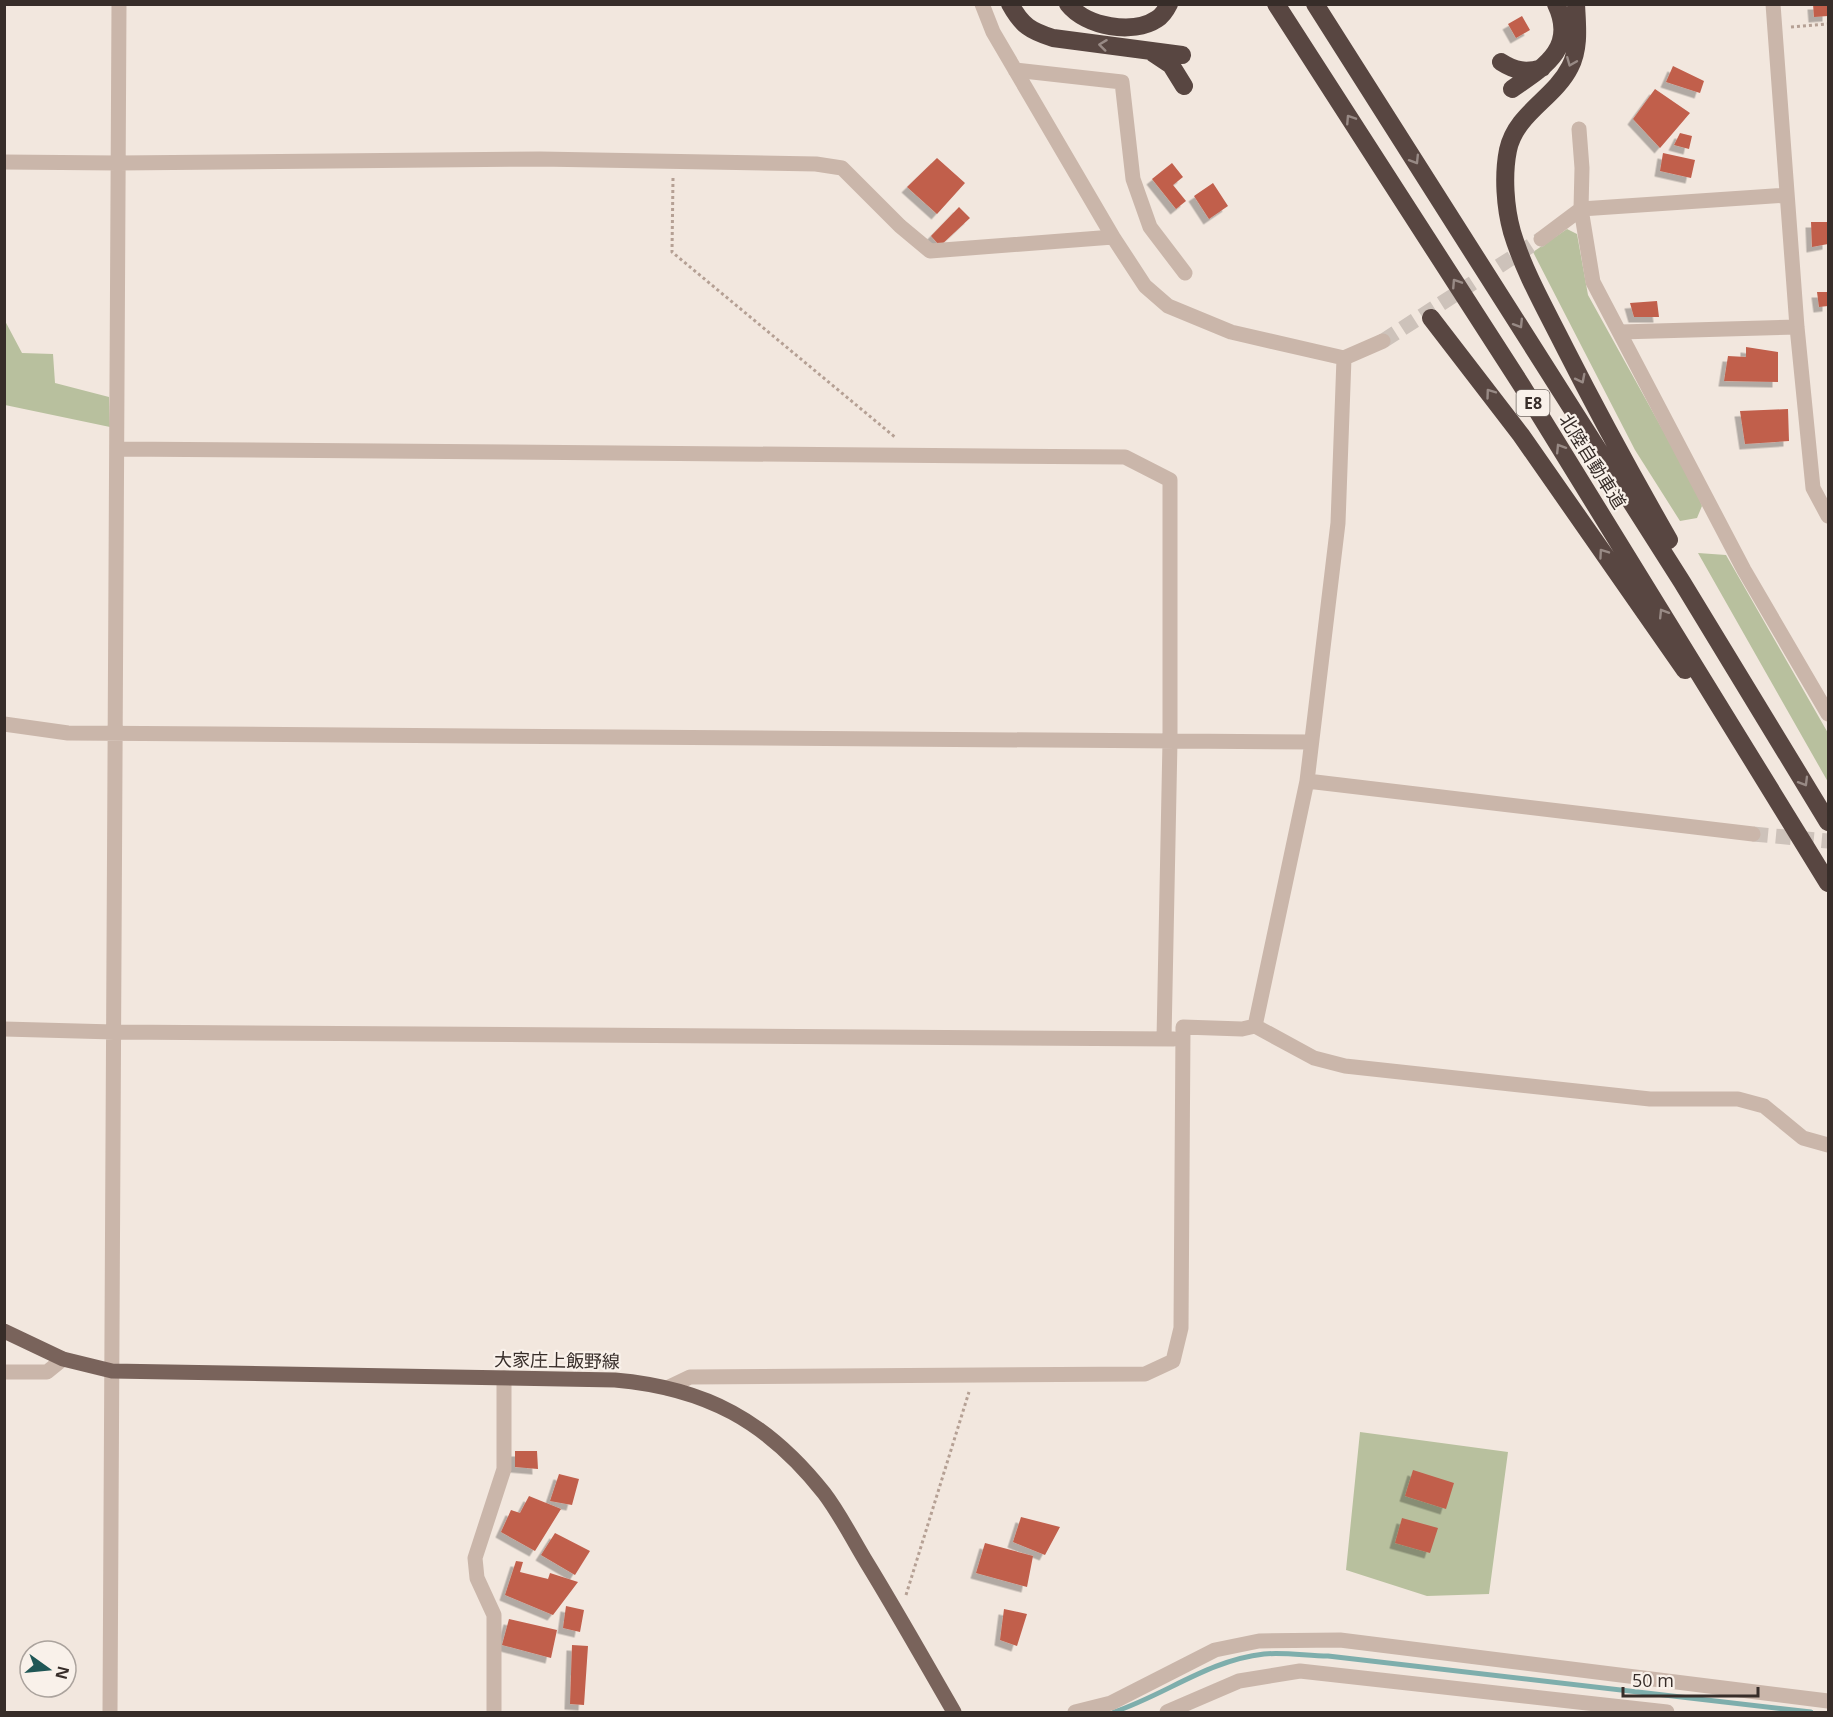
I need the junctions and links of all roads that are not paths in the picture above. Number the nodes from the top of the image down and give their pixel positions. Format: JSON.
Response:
{"nodes":[{"id":1,"x":119,"y":4,"type":"edge"},
{"id":2,"x":981,"y":4,"type":"edge"},
{"id":3,"x":1010,"y":4,"type":"edge"},
{"id":4,"x":1068,"y":4,"type":"edge"},
{"id":5,"x":1169,"y":4,"type":"edge"},
{"id":6,"x":1276,"y":4,"type":"edge"},
{"id":7,"x":1315,"y":4,"type":"edge"},
{"id":8,"x":1556,"y":4,"type":"edge"},
{"id":9,"x":1576,"y":4,"type":"edge"},
{"id":10,"x":1773,"y":4,"type":"edge"},
{"id":11,"x":1146,"y":50,"type":"junction"},
{"id":12,"x":1182,"y":55,"type":"dead end"},
{"id":13,"x":1501,"y":62,"type":"dead end"},
{"id":14,"x":1544,"y":67,"type":"junction"},
{"id":15,"x":1015,"y":70,"type":"junction"},
{"id":16,"x":1184,"y":86,"type":"dead end"},
{"id":17,"x":1512,"y":89,"type":"dead end"},
{"id":18,"x":1579,"y":129,"type":"dead end"},
{"id":19,"x":4,"y":162,"type":"edge"},
{"id":20,"x":118,"y":163,"type":"junction"},
{"id":21,"x":1787,"y":195,"type":"junction"},
{"id":22,"x":1581,"y":209,"type":"junction"},
{"id":23,"x":1113,"y":237,"type":"junction"},
{"id":24,"x":1541,"y":239,"type":"tunnel mouth"},
{"id":25,"x":1185,"y":273,"type":"dead end"},
{"id":26,"x":1431,"y":318,"type":"dead end"},
{"id":27,"x":1797,"y":327,"type":"junction"},
{"id":28,"x":1620,"y":332,"type":"junction"},
{"id":29,"x":1383,"y":341,"type":"tunnel mouth"},
{"id":30,"x":1344,"y":358,"type":"junction"},
{"id":31,"x":117,"y":449,"type":"junction"},
{"id":32,"x":1828,"y":516,"type":"edge"},
{"id":33,"x":1828,"y":714,"type":"edge"},
{"id":34,"x":4,"y":724,"type":"edge"},
{"id":35,"x":117,"y":733,"type":"junction"},
{"id":36,"x":1170,"y":741,"type":"junction"},
{"id":37,"x":1780,"y":741,"type":"junction"},
{"id":38,"x":1311,"y":742,"type":"junction"},
{"id":39,"x":1307,"y":781,"type":"junction"},
{"id":40,"x":1782,"y":806,"type":"junction"},
{"id":41,"x":1828,"y":822,"type":"edge"},
{"id":42,"x":1753,"y":834,"type":"tunnel mouth"},
{"id":43,"x":1828,"y":883,"type":"edge"},
{"id":44,"x":1255,"y":1026,"type":"junction"},
{"id":45,"x":4,"y":1029,"type":"edge"},
{"id":46,"x":114,"y":1032,"type":"junction"},
{"id":47,"x":1164,"y":1039,"type":"junction"},
{"id":48,"x":1183,"y":1039,"type":"junction"},
{"id":49,"x":1828,"y":1144,"type":"edge"},
{"id":50,"x":4,"y":1331,"type":"edge"},
{"id":51,"x":63,"y":1359,"type":"junction"},
{"id":52,"x":112,"y":1371,"type":"junction"},
{"id":53,"x":4,"y":1372,"type":"edge"},
{"id":54,"x":504,"y":1378,"type":"junction"},
{"id":55,"x":667,"y":1388,"type":"junction"},
{"id":56,"x":1828,"y":1701,"type":"edge"},
{"id":57,"x":1662,"y":1712,"type":"edge"},
{"id":58,"x":110,"y":1713,"type":"edge"},
{"id":59,"x":494,"y":1713,"type":"edge"},
{"id":60,"x":954,"y":1713,"type":"edge"},
{"id":61,"x":1075,"y":1713,"type":"edge"},
{"id":62,"x":1167,"y":1713,"type":"edge"}],
"edges":[{"from":1,"to":20,"type":"street"},
{"from":2,"to":15,"type":"street"},
{"from":11,"to":3,"type":"highway","one_way":true},
{"from":4,"to":5,"type":"highway"},
{"from":40,"to":6,"type":"highway","name":"北陸自動車道","number":"E8","one_way":true},
{"from":7,"to":37,"type":"highway","name":"北陸自動車道","number":"E8","one_way":true},
{"from":8,"to":14,"type":"highway"},
{"from":9,"to":37,"type":"highway","one_way":true},
{"from":10,"to":21,"type":"street"},
{"from":11,"to":12,"type":"highway"},
{"from":11,"to":16,"type":"highway"},
{"from":13,"to":14,"type":"highway"},
{"from":14,"to":17,"type":"highway"},
{"from":15,"to":23,"type":"street"},
{"from":15,"to":25,"type":"street"},
{"from":18,"to":22,"type":"street"},
{"from":19,"to":20,"type":"street"},
{"from":20,"to":23,"type":"street"},
{"from":20,"to":31,"type":"street"},
{"from":21,"to":22,"type":"street"},
{"from":21,"to":27,"type":"street"},
{"from":22,"to":24,"type":"street"},
{"from":22,"to":28,"type":"street"},
{"from":23,"to":30,"type":"street"},
{"from":40,"to":26,"type":"highway","one_way":true},
{"from":27,"to":28,"type":"street"},
{"from":27,"to":32,"type":"street"},
{"from":28,"to":33,"type":"street"},
{"from":29,"to":30,"type":"street"},
{"from":30,"to":38,"type":"street"},
{"from":31,"to":35,"type":"street"},
{"from":31,"to":36,"type":"street"},
{"from":34,"to":35,"type":"street"},
{"from":35,"to":36,"type":"street"},
{"from":35,"to":46,"type":"street"},
{"from":36,"to":38,"type":"street"},
{"from":36,"to":47,"type":"street"},
{"from":37,"to":41,"type":"highway","name":"北陸自動車道","number":"E8","one_way":true},
{"from":38,"to":39,"type":"street"},
{"from":39,"to":42,"type":"street"},
{"from":39,"to":44,"type":"street"},
{"from":40,"to":43,"type":"highway","name":"北陸自動車道","number":"E8"},
{"from":44,"to":48,"type":"street"},
{"from":44,"to":49,"type":"street"},
{"from":45,"to":46,"type":"street"},
{"from":46,"to":47,"type":"street"},
{"from":46,"to":52,"type":"street"},
{"from":47,"to":48,"type":"street"},
{"from":48,"to":55,"type":"street"},
{"from":50,"to":51,"type":"main road","name":"大家庄上飯野線"},
{"from":51,"to":52,"type":"main road","name":"大家庄上飯野線"},
{"from":51,"to":53,"type":"street"},
{"from":52,"to":54,"type":"main road","name":"大家庄上飯野線"},
{"from":52,"to":58,"type":"street"},
{"from":54,"to":55,"type":"main road","name":"大家庄上飯野線"},
{"from":54,"to":59,"type":"street"},
{"from":55,"to":60,"type":"main road","name":"大家庄上飯野線"},
{"from":56,"to":61,"type":"street"},
{"from":57,"to":62,"type":"street"}]}
